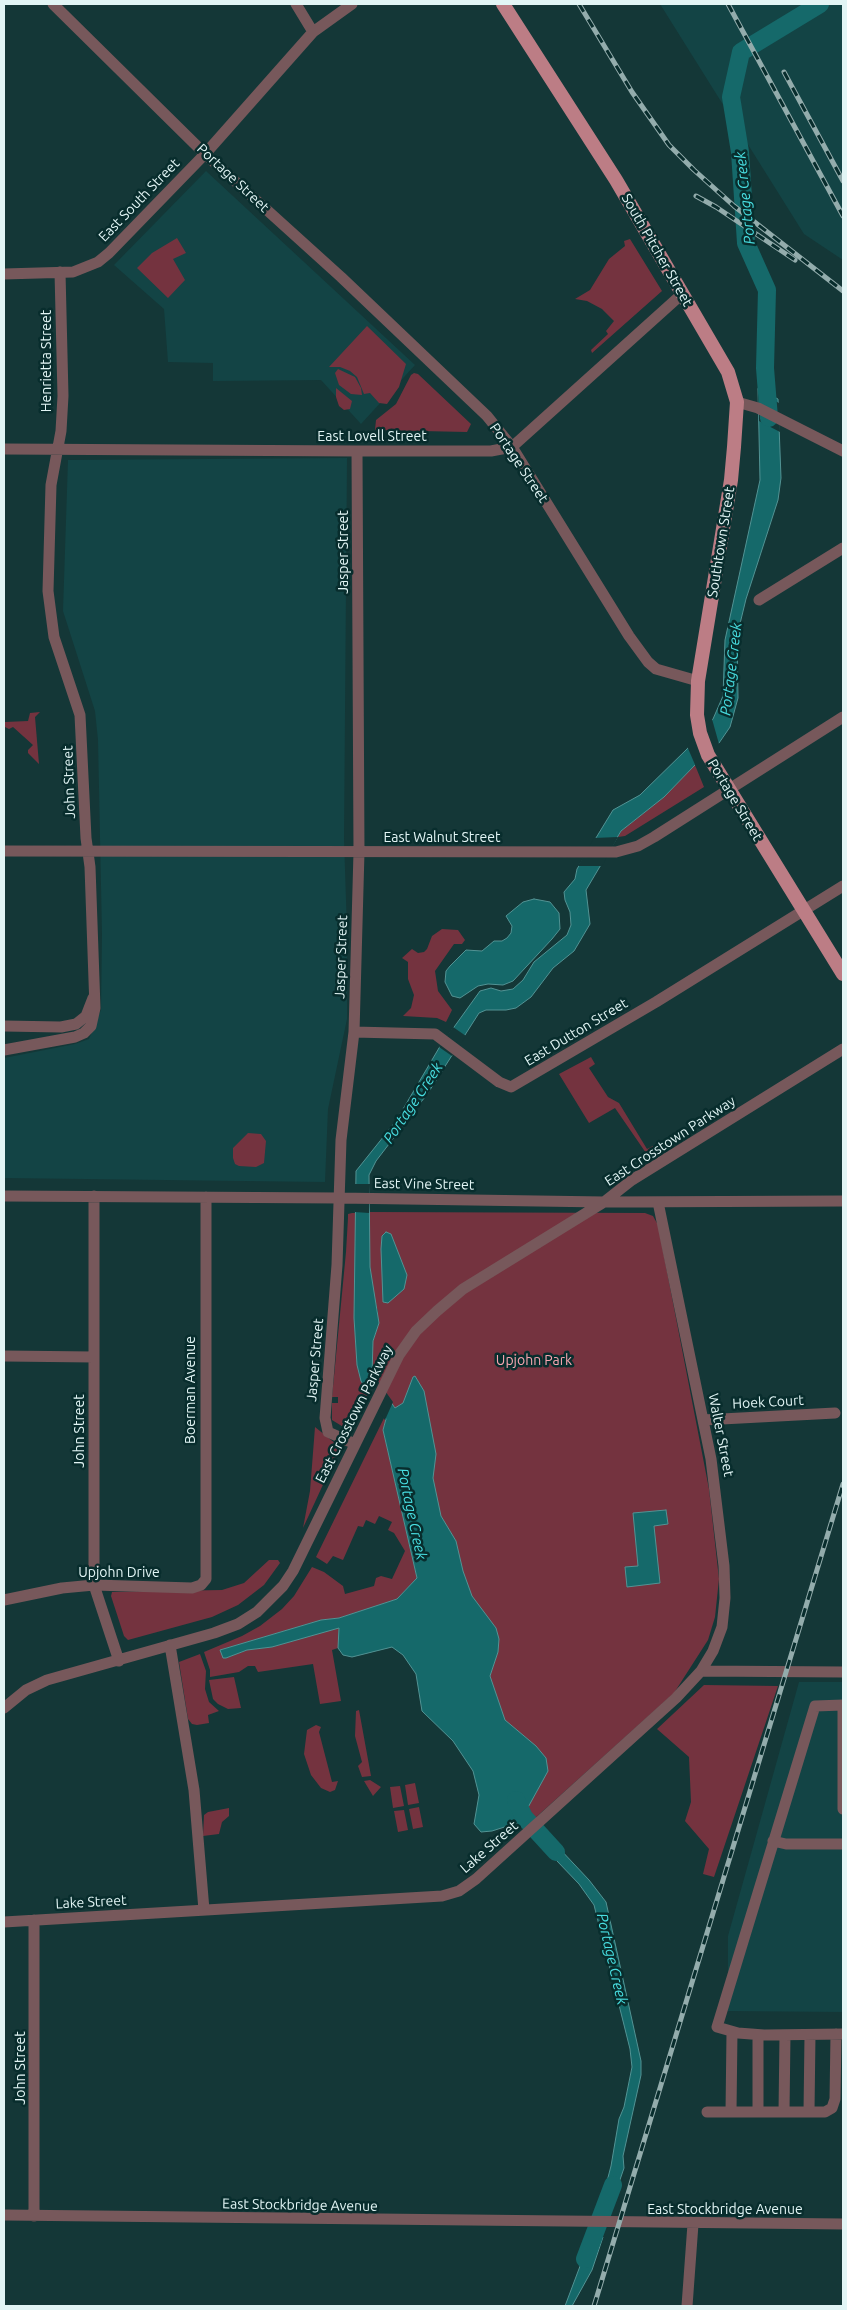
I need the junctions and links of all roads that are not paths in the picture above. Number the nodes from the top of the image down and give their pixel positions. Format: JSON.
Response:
{"nodes":[{"id":1,"x":53,"y":4,"type":"edge"},
{"id":2,"x":296,"y":4,"type":"edge"},
{"id":3,"x":352,"y":4,"type":"edge"},
{"id":4,"x":503,"y":4,"type":"edge"},
{"id":5,"x":313,"y":32,"type":"junction"},
{"id":6,"x":205,"y":154,"type":"junction"},
{"id":7,"x":60,"y":272,"type":"junction"},
{"id":8,"x":4,"y":274,"type":"edge"},
{"id":9,"x":682,"y":294,"type":"junction"},
{"id":10,"x":737,"y":402,"type":"junction"},
{"id":11,"x":512,"y":447,"type":"junction"},
{"id":12,"x":4,"y":449,"type":"edge"},
{"id":13,"x":58,"y":449,"type":"junction"},
{"id":14,"x":357,"y":451,"type":"junction"},
{"id":15,"x":843,"y":451,"type":"edge"},
{"id":16,"x":843,"y":548,"type":"edge"},
{"id":17,"x":759,"y":600,"type":"dead end"},
{"id":18,"x":698,"y":681,"type":"junction"},
{"id":19,"x":843,"y":718,"type":"edge"},
{"id":20,"x":728,"y":789,"type":"junction"},
{"id":21,"x":4,"y":851,"type":"edge"},
{"id":22,"x":87,"y":852,"type":"junction"},
{"id":23,"x":359,"y":852,"type":"junction"},
{"id":24,"x":843,"y":886,"type":"edge"},
{"id":25,"x":803,"y":911,"type":"junction"},
{"id":26,"x":843,"y":974,"type":"edge"},
{"id":27,"x":94,"y":994,"type":"junction"},
{"id":28,"x":4,"y":1026,"type":"edge"},
{"id":29,"x":23,"y":1026,"type":"junction"},
{"id":30,"x":354,"y":1032,"type":"junction"},
{"id":31,"x":4,"y":1036,"type":"edge"},
{"id":32,"x":843,"y":1049,"type":"edge"},
{"id":33,"x":4,"y":1050,"type":"edge"},
{"id":34,"x":4,"y":1196,"type":"edge"},
{"id":35,"x":94,"y":1196,"type":"junction"},
{"id":36,"x":206,"y":1197,"type":"junction"},
{"id":37,"x":339,"y":1198,"type":"junction"},
{"id":38,"x":843,"y":1201,"type":"edge"},
{"id":39,"x":604,"y":1202,"type":"junction"},
{"id":40,"x":658,"y":1202,"type":"junction"},
{"id":41,"x":4,"y":1356,"type":"edge"},
{"id":42,"x":94,"y":1357,"type":"junction"},
{"id":43,"x":835,"y":1413,"type":"dead end"},
{"id":44,"x":703,"y":1420,"type":"junction"},
{"id":45,"x":355,"y":1444,"type":"junction"},
{"id":46,"x":204,"y":1583,"type":"joint"},
{"id":47,"x":94,"y":1585,"type":"junction"},
{"id":48,"x":4,"y":1600,"type":"edge"},
{"id":49,"x":170,"y":1645,"type":"junction"},
{"id":50,"x":119,"y":1661,"type":"junction"},
{"id":51,"x":700,"y":1672,"type":"junction"},
{"id":52,"x":843,"y":1672,"type":"edge"},
{"id":53,"x":4,"y":1708,"type":"edge"},
{"id":54,"x":843,"y":1809,"type":"edge"},
{"id":55,"x":773,"y":1841,"type":"junction"},
{"id":56,"x":843,"y":1844,"type":"edge"},
{"id":57,"x":204,"y":1910,"type":"junction"},
{"id":58,"x":34,"y":1920,"type":"junction"},
{"id":59,"x":4,"y":1922,"type":"edge"},
{"id":60,"x":732,"y":2032,"type":"junction"},
{"id":61,"x":758,"y":2034,"type":"junction"},
{"id":62,"x":840,"y":2034,"type":"edge"},
{"id":63,"x":785,"y":2035,"type":"junction"},
{"id":64,"x":810,"y":2035,"type":"junction"},
{"id":65,"x":707,"y":2112,"type":"dead end"},
{"id":66,"x":731,"y":2112,"type":"junction"},
{"id":67,"x":758,"y":2112,"type":"junction"},
{"id":68,"x":784,"y":2112,"type":"junction"},
{"id":69,"x":809,"y":2112,"type":"junction"},
{"id":70,"x":4,"y":2215,"type":"edge"},
{"id":71,"x":34,"y":2216,"type":"junction"},
{"id":72,"x":694,"y":2224,"type":"junction"},
{"id":73,"x":843,"y":2224,"type":"edge"},
{"id":74,"x":687,"y":2306,"type":"edge"}],
"edges":[{"from":1,"to":6,"type":"street","name":"Portage Street"},
{"from":2,"to":5,"type":"street"},
{"from":3,"to":5,"type":"street","name":"East South Street"},
{"from":4,"to":9,"type":"main road","name":"South Pitcher Street"},
{"from":5,"to":6,"type":"street","name":"East South Street"},
{"from":6,"to":7,"type":"street","name":"East South Street"},
{"from":6,"to":11,"type":"street","name":"Portage Street"},
{"from":7,"to":8,"type":"street","name":"East South Street"},
{"from":7,"to":13,"type":"street","name":"Henrietta Street"},
{"from":9,"to":10,"type":"main road","name":"South Pitcher Street"},
{"from":9,"to":11,"type":"street"},
{"from":10,"to":15,"type":"street"},
{"from":10,"to":18,"type":"main road","name":"Southtown Street"},
{"from":11,"to":14,"type":"street","name":"East Lovell Street"},
{"from":11,"to":18,"type":"street","name":"Portage Street"},
{"from":12,"to":13,"type":"street","name":"East Lovell Street"},
{"from":13,"to":14,"type":"street","name":"East Lovell Street"},
{"from":13,"to":22,"type":"street","name":"John Street"},
{"from":14,"to":23,"type":"street","name":"Jasper Street"},
{"from":16,"to":17,"type":"street"},
{"from":18,"to":20,"type":"main road","name":"Portage Street"},
{"from":19,"to":20,"type":"street","name":"East Walnut Street"},
{"from":20,"to":23,"type":"street","name":"East Walnut Street"},
{"from":20,"to":25,"type":"main road","name":"Portage Street"},
{"from":21,"to":22,"type":"street","name":"East Walnut Street"},
{"from":22,"to":23,"type":"street","name":"East Walnut Street"},
{"from":22,"to":27,"type":"street","name":"John Street"},
{"from":23,"to":30,"type":"street","name":"Jasper Street"},
{"from":24,"to":25,"type":"street","name":"East Dutton Street"},
{"from":25,"to":26,"type":"main road","name":"Portage Street"},
{"from":25,"to":30,"type":"street","name":"East Dutton Street"},
{"from":27,"to":29,"type":"street"},
{"from":27,"to":33,"type":"street","name":"John Street"},
{"from":28,"to":29,"type":"street"},
{"from":29,"to":31,"type":"street"},
{"from":30,"to":37,"type":"street","name":"Jasper Street"},
{"from":32,"to":39,"type":"street","name":"East Crosstown Parkway"},
{"from":34,"to":35,"type":"street","name":"East Vine Street"},
{"from":35,"to":36,"type":"street","name":"East Vine Street"},
{"from":35,"to":42,"type":"street","name":"John Street"},
{"from":36,"to":37,"type":"street","name":"East Vine Street"},
{"from":36,"to":46,"type":"street","name":"Boerman Avenue"},
{"from":37,"to":39,"type":"street","name":"East Vine Street"},
{"from":37,"to":45,"type":"street","name":"Jasper Street"},
{"from":38,"to":40,"type":"street","name":"East Vine Street"},
{"from":39,"to":40,"type":"street","name":"East Vine Street"},
{"from":39,"to":45,"type":"street","name":"East Crosstown Parkway"},
{"from":40,"to":44,"type":"street","name":"Walter Street"},
{"from":41,"to":42,"type":"street"},
{"from":42,"to":47,"type":"street","name":"John Street"},
{"from":43,"to":44,"type":"street","name":"Hoek Court"},
{"from":44,"to":51,"type":"street","name":"Walter Street"},
{"from":45,"to":49,"type":"street","name":"East Crosstown Parkway"},
{"from":46,"to":47,"type":"street","name":"Upjohn Drive"},
{"from":47,"to":48,"type":"street","name":"Upjohn Drive"},
{"from":47,"to":50,"type":"street","name":"John Street"},
{"from":49,"to":50,"type":"street","name":"East Crosstown Parkway"},
{"from":49,"to":57,"type":"street"},
{"from":50,"to":53,"type":"street","name":"East Crosstown Parkway"},
{"from":51,"to":52,"type":"street"},
{"from":51,"to":57,"type":"street","name":"Lake Street"},
{"from":54,"to":55,"type":"street"},
{"from":55,"to":56,"type":"street"},
{"from":55,"to":60,"type":"street"},
{"from":57,"to":58,"type":"street","name":"Lake Street"},
{"from":58,"to":59,"type":"street","name":"Lake Street"},
{"from":58,"to":71,"type":"street","name":"John Street"},
{"from":60,"to":61,"type":"street"},
{"from":60,"to":66,"type":"street"},
{"from":61,"to":63,"type":"street"},
{"from":61,"to":67,"type":"street"},
{"from":62,"to":64,"type":"street"},
{"from":62,"to":69,"type":"street"},
{"from":63,"to":64,"type":"street"},
{"from":63,"to":68,"type":"street"},
{"from":64,"to":69,"type":"street"},
{"from":65,"to":66,"type":"street"},
{"from":66,"to":67,"type":"street"},
{"from":67,"to":68,"type":"street"},
{"from":68,"to":69,"type":"street"},
{"from":70,"to":71,"type":"street","name":"East Stockbridge Avenue"},
{"from":71,"to":72,"type":"street","name":"East Stockbridge Avenue"},
{"from":72,"to":73,"type":"street","name":"East Stockbridge Avenue"},
{"from":72,"to":74,"type":"street"}]}
